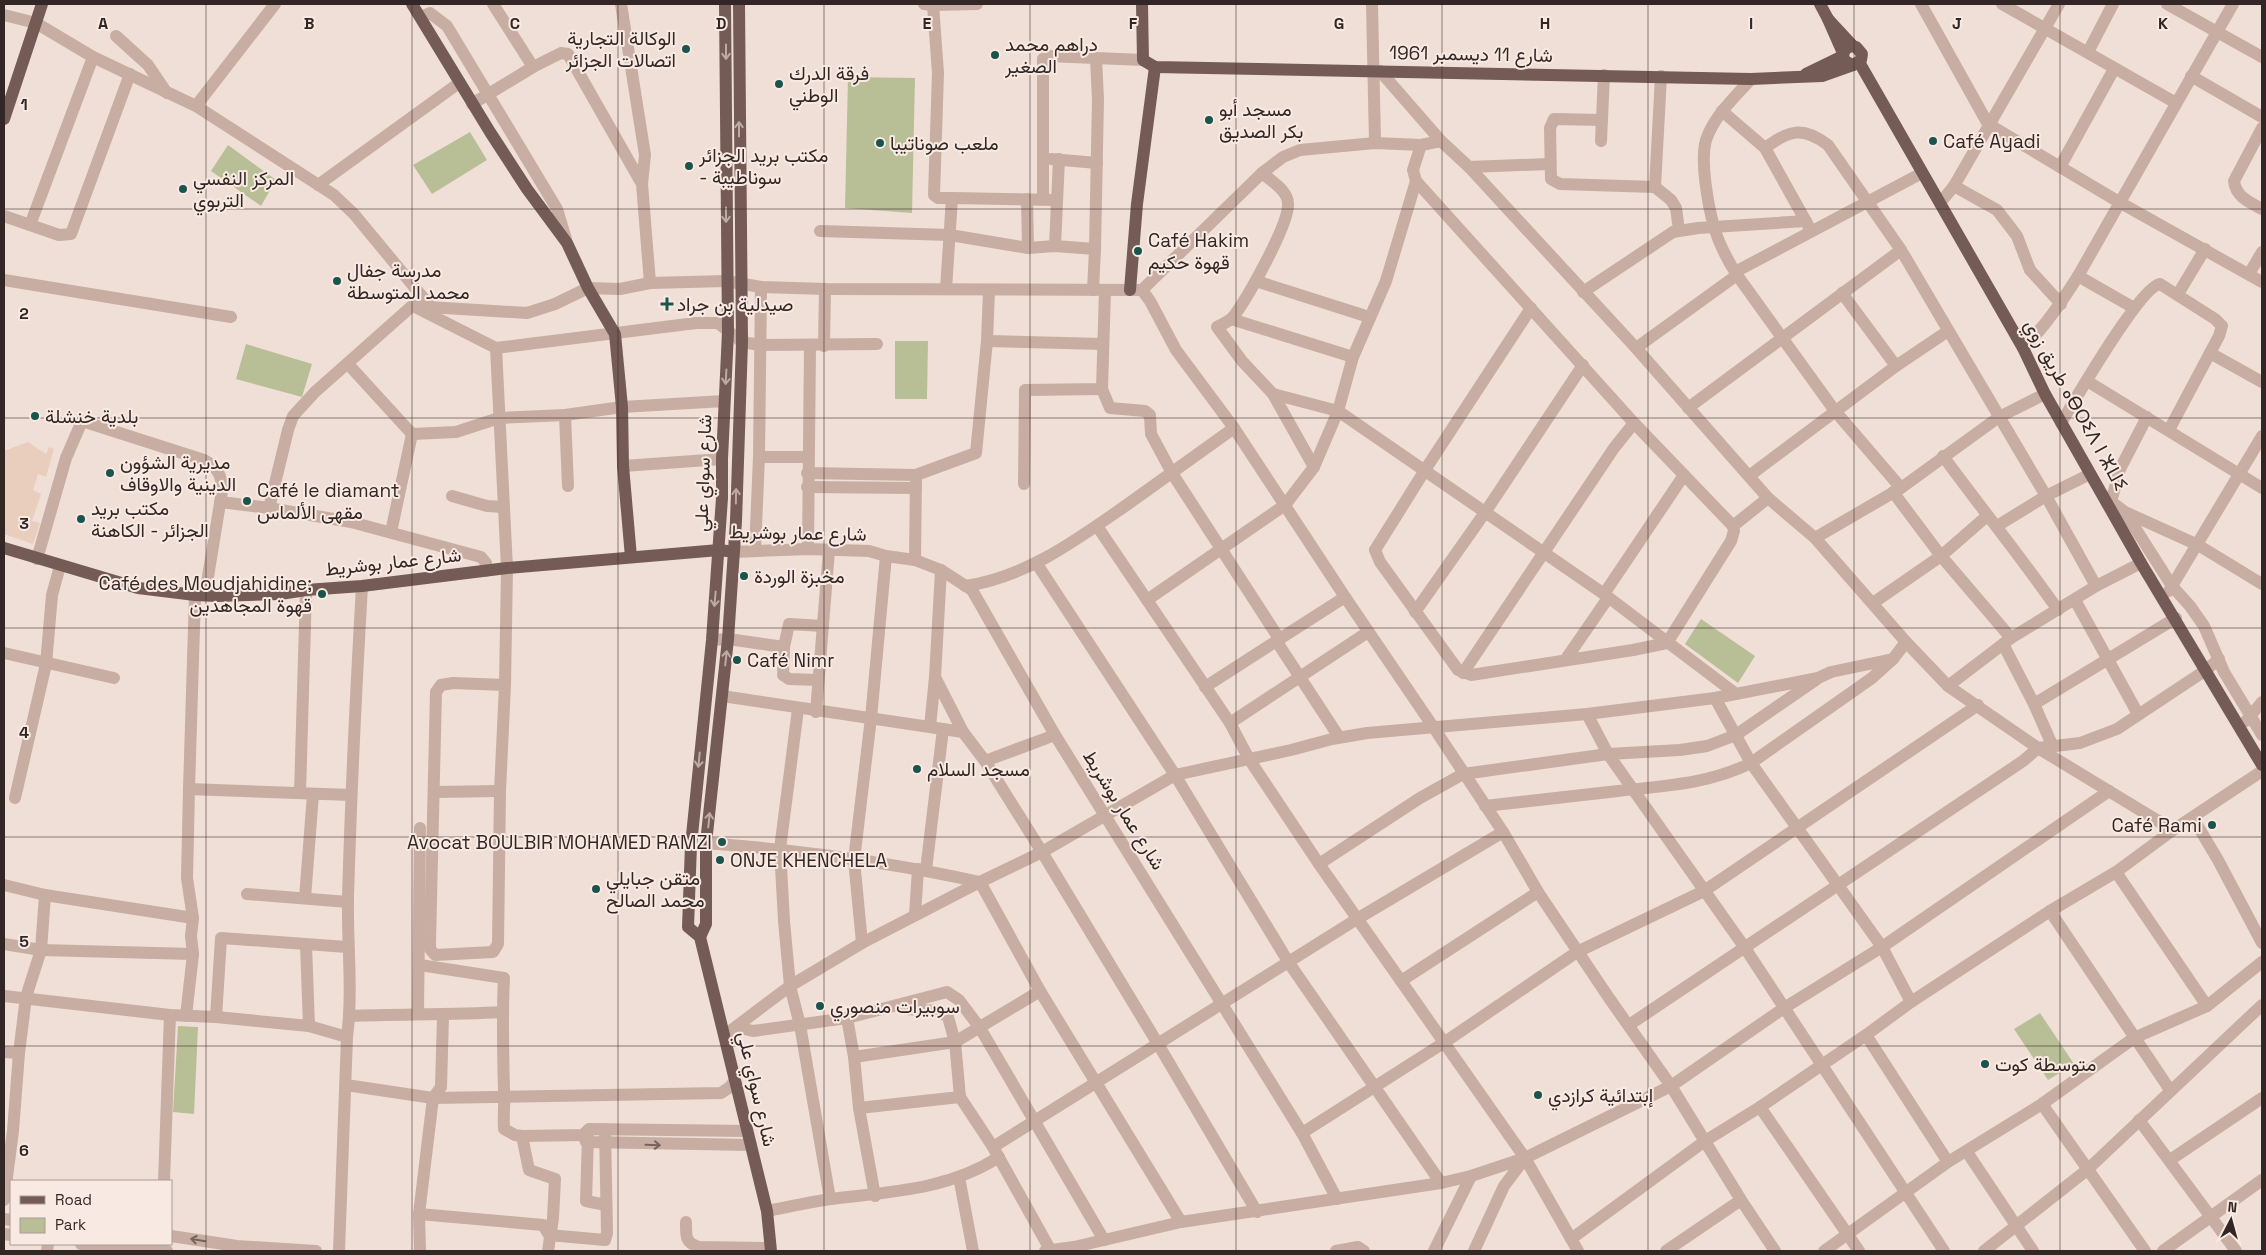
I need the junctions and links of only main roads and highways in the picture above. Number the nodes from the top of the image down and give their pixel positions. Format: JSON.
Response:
{"nodes":[{"id":1,"x":42,"y":4,"type":"edge"},
{"id":2,"x":412,"y":4,"type":"edge"},
{"id":3,"x":725,"y":4,"type":"edge"},
{"id":4,"x":739,"y":4,"type":"edge"},
{"id":5,"x":1142,"y":4,"type":"edge"},
{"id":6,"x":1820,"y":4,"type":"edge"},
{"id":7,"x":1846,"y":51,"type":"junction"},
{"id":8,"x":1856,"y":63,"type":"junction"},
{"id":9,"x":1155,"y":67,"type":"junction"},
{"id":10,"x":1800,"y":78,"type":"junction"},
{"id":11,"x":4,"y":119,"type":"edge"},
{"id":12,"x":726,"y":167,"type":"junction"},
{"id":13,"x":740,"y":167,"type":"junction"},
{"id":14,"x":1136,"y":290,"type":"road end"},
{"id":15,"x":4,"y":548,"type":"edge"},
{"id":16,"x":719,"y":550,"type":"junction"},
{"id":17,"x":733,"y":552,"type":"junction"},
{"id":18,"x":631,"y":557,"type":"junction"},
{"id":19,"x":2262,"y":765,"type":"edge"},
{"id":20,"x":700,"y":937,"type":"junction"},
{"id":21,"x":771,"y":1249,"type":"edge"}],
"edges":[{"from":1,"to":11,"type":"main road"},
{"from":2,"to":18,"type":"main road"},
{"from":3,"to":12,"type":"main road","name":"شارع سواي علي","one_way":true},
{"from":13,"to":4,"type":"main road","name":"شارع سواي علي","one_way":true},
{"from":5,"to":9,"type":"main road","name":"شارع 11 ديسمبر 1961"},
{"from":6,"to":7,"type":"main road"},
{"from":7,"to":8,"type":"main road","name":"طريق زوي ⴰⴱⵔⵉⴷ ⵏ ⵣⵡⵉ"},
{"from":7,"to":10,"type":"main road"},
{"from":8,"to":10,"type":"main road","name":"شارع 11 ديسمبر 1961"},
{"from":8,"to":19,"type":"main road","name":"طريق زوي ⴰⴱⵔⵉⴷ ⵏ ⵣⵡⵉ"},
{"from":9,"to":10,"type":"main road","name":"شارع 11 ديسمبر 1961"},
{"from":9,"to":14,"type":"main road"},
{"from":12,"to":13,"type":"main road"},
{"from":12,"to":16,"type":"main road","name":"شارع سواي علي","one_way":true},
{"from":17,"to":13,"type":"main road","name":"شارع سواي علي","one_way":true},
{"from":15,"to":18,"type":"main road","name":"شارع عمار بوشريط"},
{"from":16,"to":17,"type":"main road","name":"شارع عمار بوشريط"},
{"from":16,"to":18,"type":"main road","name":"شارع عمار بوشريط"},
{"from":16,"to":20,"type":"main road","name":"شارع سواي علي","one_way":true},
{"from":20,"to":17,"type":"main road","name":"شارع سواي علي","one_way":true},
{"from":20,"to":21,"type":"main road","name":"شارع سواي علي"}]}
